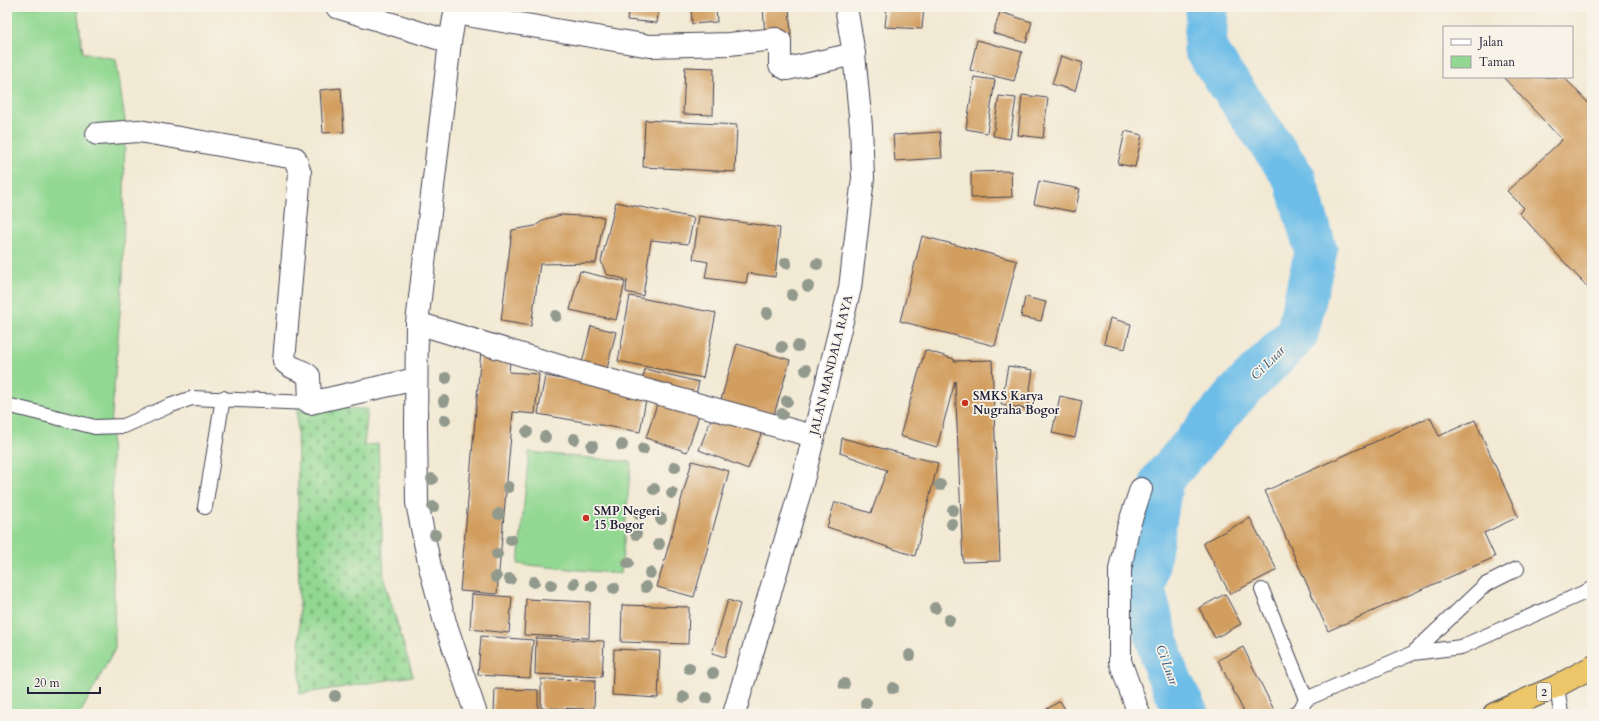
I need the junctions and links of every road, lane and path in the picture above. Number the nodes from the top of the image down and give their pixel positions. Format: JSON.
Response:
{"nodes":[{"id":1,"x":337,"y":7,"type":"edge"},
{"id":2,"x":846,"y":7,"type":"edge"},
{"id":3,"x":455,"y":10,"type":"edge"},
{"id":4,"x":450,"y":42,"type":"junction"},
{"id":5,"x":854,"y":54,"type":"junction"},
{"id":6,"x":97,"y":134,"type":"dead end"},
{"id":7,"x":417,"y":323,"type":"junction"},
{"id":8,"x":416,"y":379,"type":"junction"},
{"id":9,"x":223,"y":398,"type":"junction"},
{"id":10,"x":310,"y":403,"type":"junction"},
{"id":11,"x":7,"y":405,"type":"edge"},
{"id":12,"x":813,"y":436,"type":"junction"},
{"id":13,"x":1141,"y":489,"type":"dead end"},
{"id":14,"x":205,"y":508,"type":"dead end"},
{"id":15,"x":1517,"y":569,"type":"dead end"},
{"id":16,"x":1262,"y":590,"type":"dead end"},
{"id":17,"x":1592,"y":590,"type":"edge"},
{"id":18,"x":1413,"y":653,"type":"junction"},
{"id":19,"x":1592,"y":667,"type":"edge"},
{"id":20,"x":1557,"y":686,"type":"junction"},
{"id":21,"x":1306,"y":699,"type":"junction"},
{"id":22,"x":476,"y":714,"type":"edge"},
{"id":23,"x":734,"y":714,"type":"edge"},
{"id":24,"x":1139,"y":714,"type":"edge"},
{"id":25,"x":1296,"y":714,"type":"edge"},
{"id":26,"x":1494,"y":714,"type":"edge"},
{"id":27,"x":1561,"y":714,"type":"edge"}],
"edges":[{"from":1,"to":4,"type":"street"},
{"from":2,"to":5,"type":"street","name":"JALAN MANDALA RAYA"},
{"from":3,"to":4,"type":"street"},
{"from":3,"to":5,"type":"street"},
{"from":4,"to":7,"type":"street"},
{"from":5,"to":12,"type":"street","name":"JALAN MANDALA RAYA"},
{"from":6,"to":10,"type":"street"},
{"from":7,"to":8,"type":"street"},
{"from":7,"to":12,"type":"street"},
{"from":8,"to":10,"type":"street"},
{"from":8,"to":22,"type":"street"},
{"from":9,"to":10,"type":"lane"},
{"from":9,"to":11,"type":"lane"},
{"from":9,"to":14,"type":"lane"},
{"from":12,"to":23,"type":"street","name":"JALAN MANDALA RAYA"},
{"from":13,"to":24,"type":"street"},
{"from":15,"to":18,"type":"lane"},
{"from":16,"to":21,"type":"lane"},
{"from":17,"to":18,"type":"lane"},
{"from":18,"to":21,"type":"lane"},
{"from":19,"to":20,"type":"highway","number":"2"},
{"from":20,"to":26,"type":"highway","number":"2"},
{"from":20,"to":27,"type":"lane"},
{"from":21,"to":25,"type":"lane"}]}
